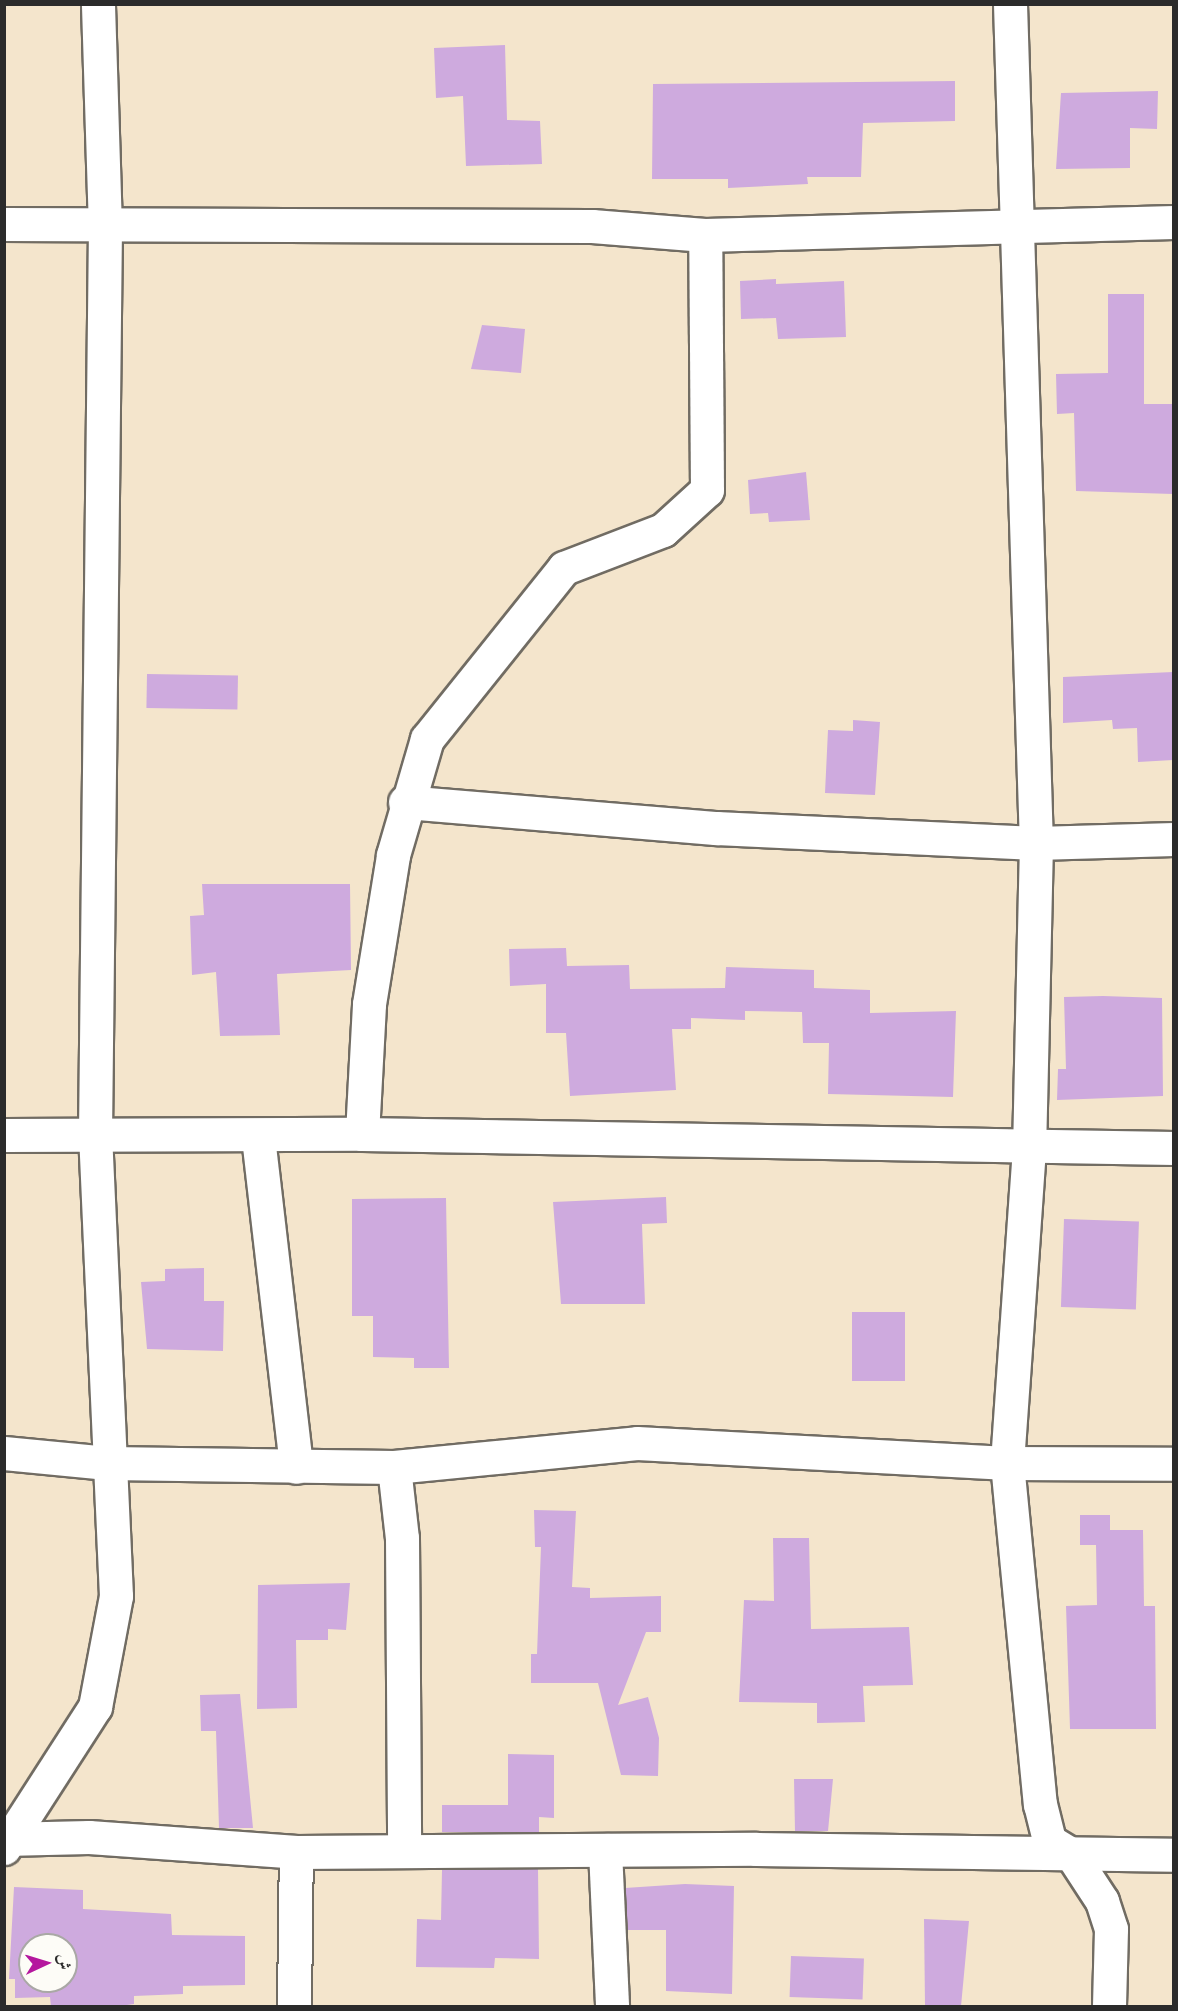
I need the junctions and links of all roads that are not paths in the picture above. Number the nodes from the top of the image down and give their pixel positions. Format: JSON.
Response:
{"nodes":[{"id":1,"x":98,"y":4,"type":"edge"},
{"id":2,"x":1010,"y":4,"type":"edge"},
{"id":3,"x":1173,"y":222,"type":"edge"},
{"id":4,"x":1020,"y":223,"type":"junction"},
{"id":5,"x":4,"y":224,"type":"edge"},
{"id":6,"x":105,"y":228,"type":"junction"},
{"id":7,"x":705,"y":236,"type":"junction"},
{"id":8,"x":405,"y":802,"type":"junction"},
{"id":9,"x":1173,"y":839,"type":"edge"},
{"id":10,"x":1036,"y":843,"type":"junction"},
{"id":11,"x":362,"y":1134,"type":"junction"},
{"id":12,"x":4,"y":1135,"type":"edge"},
{"id":13,"x":96,"y":1135,"type":"junction"},
{"id":14,"x":258,"y":1137,"type":"junction"},
{"id":15,"x":1173,"y":1148,"type":"edge"},
{"id":16,"x":1029,"y":1149,"type":"junction"},
{"id":17,"x":4,"y":1453,"type":"edge"},
{"id":18,"x":108,"y":1463,"type":"junction"},
{"id":19,"x":1007,"y":1463,"type":"junction"},
{"id":20,"x":1173,"y":1464,"type":"edge"},
{"id":21,"x":296,"y":1467,"type":"junction"},
{"id":22,"x":394,"y":1467,"type":"junction"},
{"id":23,"x":7,"y":1842,"type":"edge"},
{"id":24,"x":605,"y":1850,"type":"junction"},
{"id":25,"x":404,"y":1851,"type":"junction"},
{"id":26,"x":296,"y":1852,"type":"junction"},
{"id":27,"x":1072,"y":1855,"type":"junction"},
{"id":28,"x":1173,"y":1855,"type":"edge"},
{"id":29,"x":294,"y":2007,"type":"edge"},
{"id":30,"x":612,"y":2007,"type":"edge"},
{"id":31,"x":1109,"y":2007,"type":"edge"}],
"edges":[{"from":1,"to":6,"type":"street"},
{"from":2,"to":4,"type":"street"},
{"from":3,"to":4,"type":"street"},
{"from":4,"to":7,"type":"street"},
{"from":4,"to":10,"type":"street"},
{"from":5,"to":6,"type":"street"},
{"from":6,"to":7,"type":"street"},
{"from":6,"to":13,"type":"street"},
{"from":7,"to":8,"type":"street"},
{"from":8,"to":10,"type":"street"},
{"from":8,"to":11,"type":"street"},
{"from":9,"to":10,"type":"street"},
{"from":10,"to":16,"type":"street"},
{"from":11,"to":14,"type":"street"},
{"from":11,"to":16,"type":"street"},
{"from":12,"to":13,"type":"street"},
{"from":13,"to":14,"type":"street"},
{"from":13,"to":18,"type":"street"},
{"from":14,"to":21,"type":"street"},
{"from":15,"to":16,"type":"street"},
{"from":16,"to":19,"type":"street"},
{"from":17,"to":18,"type":"street"},
{"from":18,"to":21,"type":"street"},
{"from":18,"to":23,"type":"street"},
{"from":19,"to":20,"type":"street"},
{"from":19,"to":22,"type":"street"},
{"from":19,"to":27,"type":"street"},
{"from":21,"to":22,"type":"street"},
{"from":22,"to":25,"type":"street"},
{"from":23,"to":26,"type":"street"},
{"from":24,"to":25,"type":"street"},
{"from":24,"to":27,"type":"street"},
{"from":24,"to":30,"type":"street"},
{"from":25,"to":26,"type":"street"},
{"from":26,"to":29,"type":"street"},
{"from":27,"to":28,"type":"street"},
{"from":27,"to":31,"type":"street"}]}
